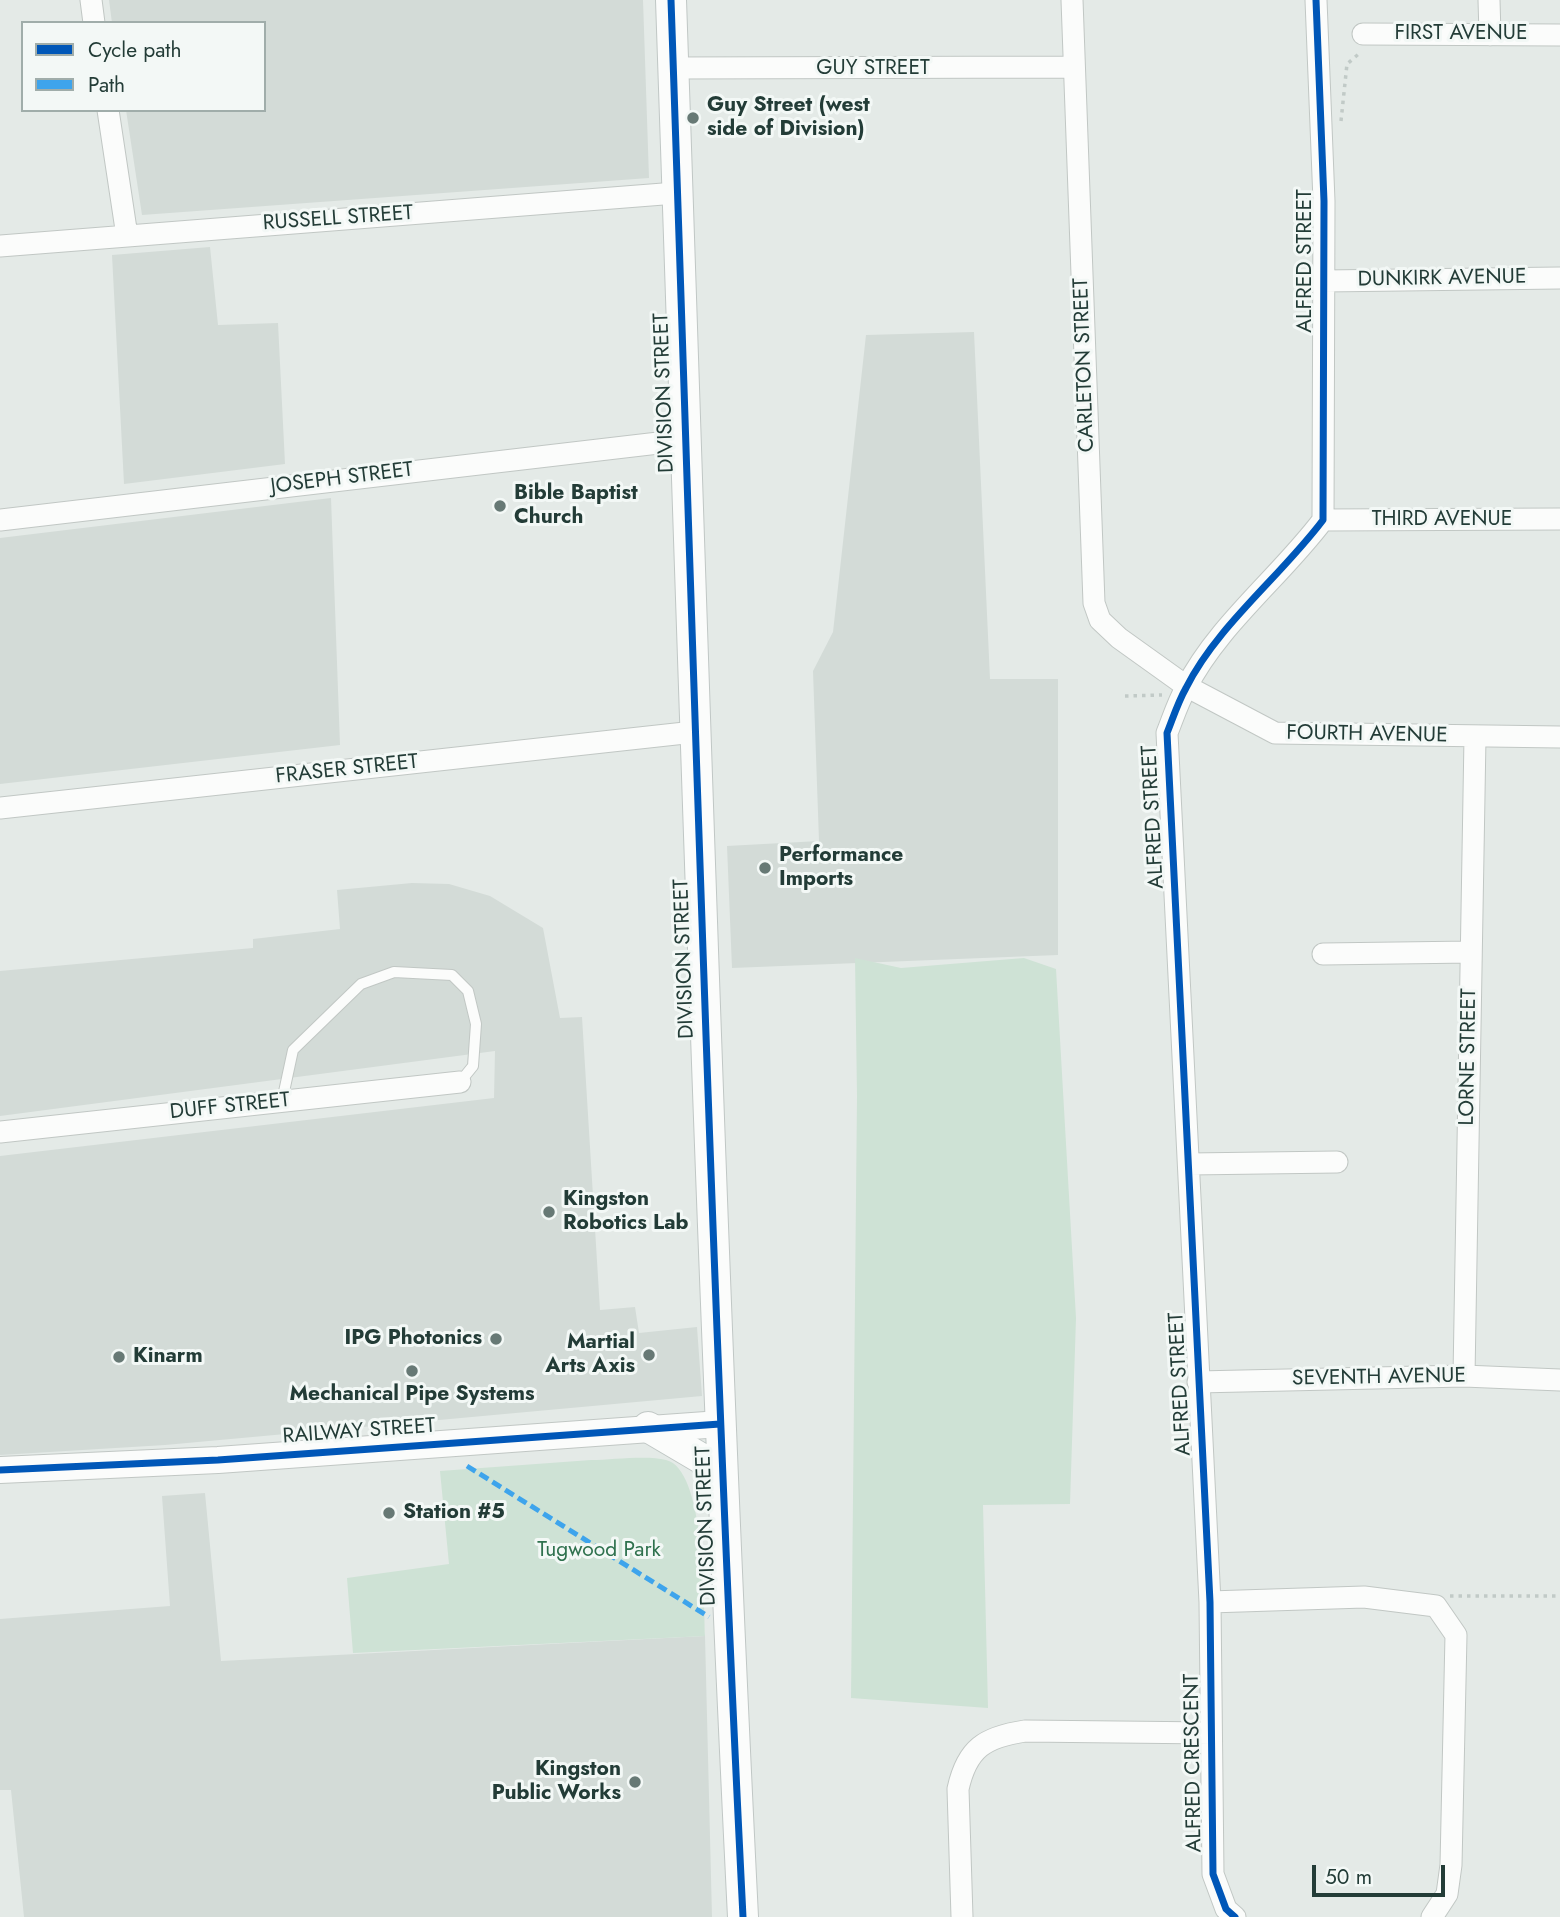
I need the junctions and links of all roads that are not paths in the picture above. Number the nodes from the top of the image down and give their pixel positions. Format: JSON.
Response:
{"nodes":[{"id":1,"x":91,"y":0,"type":"edge"},
{"id":2,"x":671,"y":0,"type":"edge"},
{"id":3,"x":1072,"y":0,"type":"edge"},
{"id":4,"x":1317,"y":0,"type":"edge"},
{"id":5,"x":1489,"y":0,"type":"edge"},
{"id":6,"x":94,"y":21,"type":"edge"},
{"id":7,"x":1490,"y":35,"type":"junction"},
{"id":8,"x":1560,"y":35,"type":"edge"},
{"id":9,"x":1363,"y":42,"type":"road end"},
{"id":10,"x":1073,"y":67,"type":"junction"},
{"id":11,"x":673,"y":68,"type":"junction"},
{"id":12,"x":108,"y":112,"type":"edge"},
{"id":13,"x":676,"y":193,"type":"junction"},
{"id":14,"x":127,"y":236,"type":"junction"},
{"id":15,"x":0,"y":246,"type":"edge"},
{"id":16,"x":1560,"y":278,"type":"edge"},
{"id":17,"x":1324,"y":281,"type":"junction"},
{"id":18,"x":684,"y":440,"type":"junction"},
{"id":19,"x":1560,"y":519,"type":"edge"},
{"id":20,"x":0,"y":520,"type":"edge"},
{"id":21,"x":1323,"y":520,"type":"junction"},
{"id":22,"x":1186,"y":686,"type":"junction"},
{"id":23,"x":694,"y":732,"type":"junction"},
{"id":24,"x":1475,"y":737,"type":"junction"},
{"id":25,"x":1560,"y":737,"type":"edge"},
{"id":26,"x":0,"y":808,"type":"edge"},
{"id":27,"x":1471,"y":952,"type":"junction"},
{"id":28,"x":1323,"y":954,"type":"dead end"},
{"id":29,"x":460,"y":1082,"type":"joint"},
{"id":30,"x":282,"y":1101,"type":"junction"},
{"id":31,"x":0,"y":1132,"type":"edge"},
{"id":32,"x":1337,"y":1163,"type":"dead end"},
{"id":33,"x":1190,"y":1164,"type":"junction"},
{"id":34,"x":1464,"y":1376,"type":"junction"},
{"id":35,"x":1560,"y":1380,"type":"edge"},
{"id":36,"x":1198,"y":1382,"type":"junction"},
{"id":37,"x":720,"y":1424,"type":"junction"},
{"id":38,"x":648,"y":1427,"type":"junction"},
{"id":39,"x":0,"y":1469,"type":"edge"},
{"id":40,"x":722,"y":1493,"type":"junction"},
{"id":41,"x":1210,"y":1602,"type":"junction"},
{"id":42,"x":1212,"y":1733,"type":"junction"},
{"id":43,"x":743,"y":1917,"type":"edge"},
{"id":44,"x":962,"y":1917,"type":"edge"},
{"id":45,"x":1236,"y":1917,"type":"edge"},
{"id":46,"x":1432,"y":1917,"type":"edge"}],
"edges":[{"from":1,"to":6,"type":"street"},
{"from":2,"to":11,"type":"main road","name":"DIVISION STREET"},
{"from":3,"to":10,"type":"street","name":"CARLETON STREET"},
{"from":4,"to":17,"type":"street","name":"ALFRED STREET"},
{"from":5,"to":7,"type":"street"},
{"from":7,"to":8,"type":"street","name":"FIRST AVENUE"},
{"from":7,"to":9,"type":"street","name":"FIRST AVENUE"},
{"from":10,"to":11,"type":"street","name":"GUY STREET"},
{"from":10,"to":22,"type":"street","name":"CARLETON STREET"},
{"from":11,"to":13,"type":"main road","name":"DIVISION STREET"},
{"from":12,"to":14,"type":"street"},
{"from":13,"to":14,"type":"street","name":"RUSSELL STREET"},
{"from":13,"to":18,"type":"main road","name":"DIVISION STREET"},
{"from":14,"to":15,"type":"street","name":"RUSSELL STREET"},
{"from":16,"to":17,"type":"street","name":"DUNKIRK AVENUE"},
{"from":17,"to":21,"type":"street","name":"ALFRED STREET"},
{"from":18,"to":20,"type":"street","name":"JOSEPH STREET"},
{"from":18,"to":23,"type":"main road","name":"DIVISION STREET"},
{"from":19,"to":21,"type":"street","name":"THIRD AVENUE"},
{"from":21,"to":22,"type":"street","name":"ALFRED STREET"},
{"from":22,"to":24,"type":"street","name":"FOURTH AVENUE"},
{"from":22,"to":33,"type":"street","name":"ALFRED STREET"},
{"from":23,"to":26,"type":"street","name":"FRASER STREET"},
{"from":23,"to":37,"type":"main road","name":"DIVISION STREET"},
{"from":24,"to":25,"type":"street","name":"FOURTH AVENUE"},
{"from":24,"to":27,"type":"street","name":"LORNE STREET"},
{"from":27,"to":28,"type":"street"},
{"from":27,"to":34,"type":"street","name":"LORNE STREET"},
{"from":29,"to":30,"type":"street","name":"DUFF STREET"},
{"from":29,"to":30,"type":"lane"},
{"from":30,"to":31,"type":"street","name":"DUFF STREET"},
{"from":32,"to":33,"type":"street"},
{"from":33,"to":36,"type":"street","name":"ALFRED STREET"},
{"from":34,"to":35,"type":"street","name":"SEVENTH AVENUE"},
{"from":34,"to":36,"type":"street","name":"SEVENTH AVENUE"},
{"from":36,"to":41,"type":"street","name":"ALFRED STREET"},
{"from":37,"to":38,"type":"street","name":"RAILWAY STREET"},
{"from":37,"to":40,"type":"main road","name":"DIVISION STREET"},
{"from":38,"to":39,"type":"street","name":"RAILWAY STREET"},
{"from":38,"to":40,"type":"main road"},
{"from":40,"to":43,"type":"main road","name":"DIVISION STREET"},
{"from":41,"to":42,"type":"street","name":"ALFRED CRESCENT"},
{"from":41,"to":46,"type":"street"},
{"from":42,"to":44,"type":"street"},
{"from":42,"to":45,"type":"street","name":"ALFRED CRESCENT"}]}
